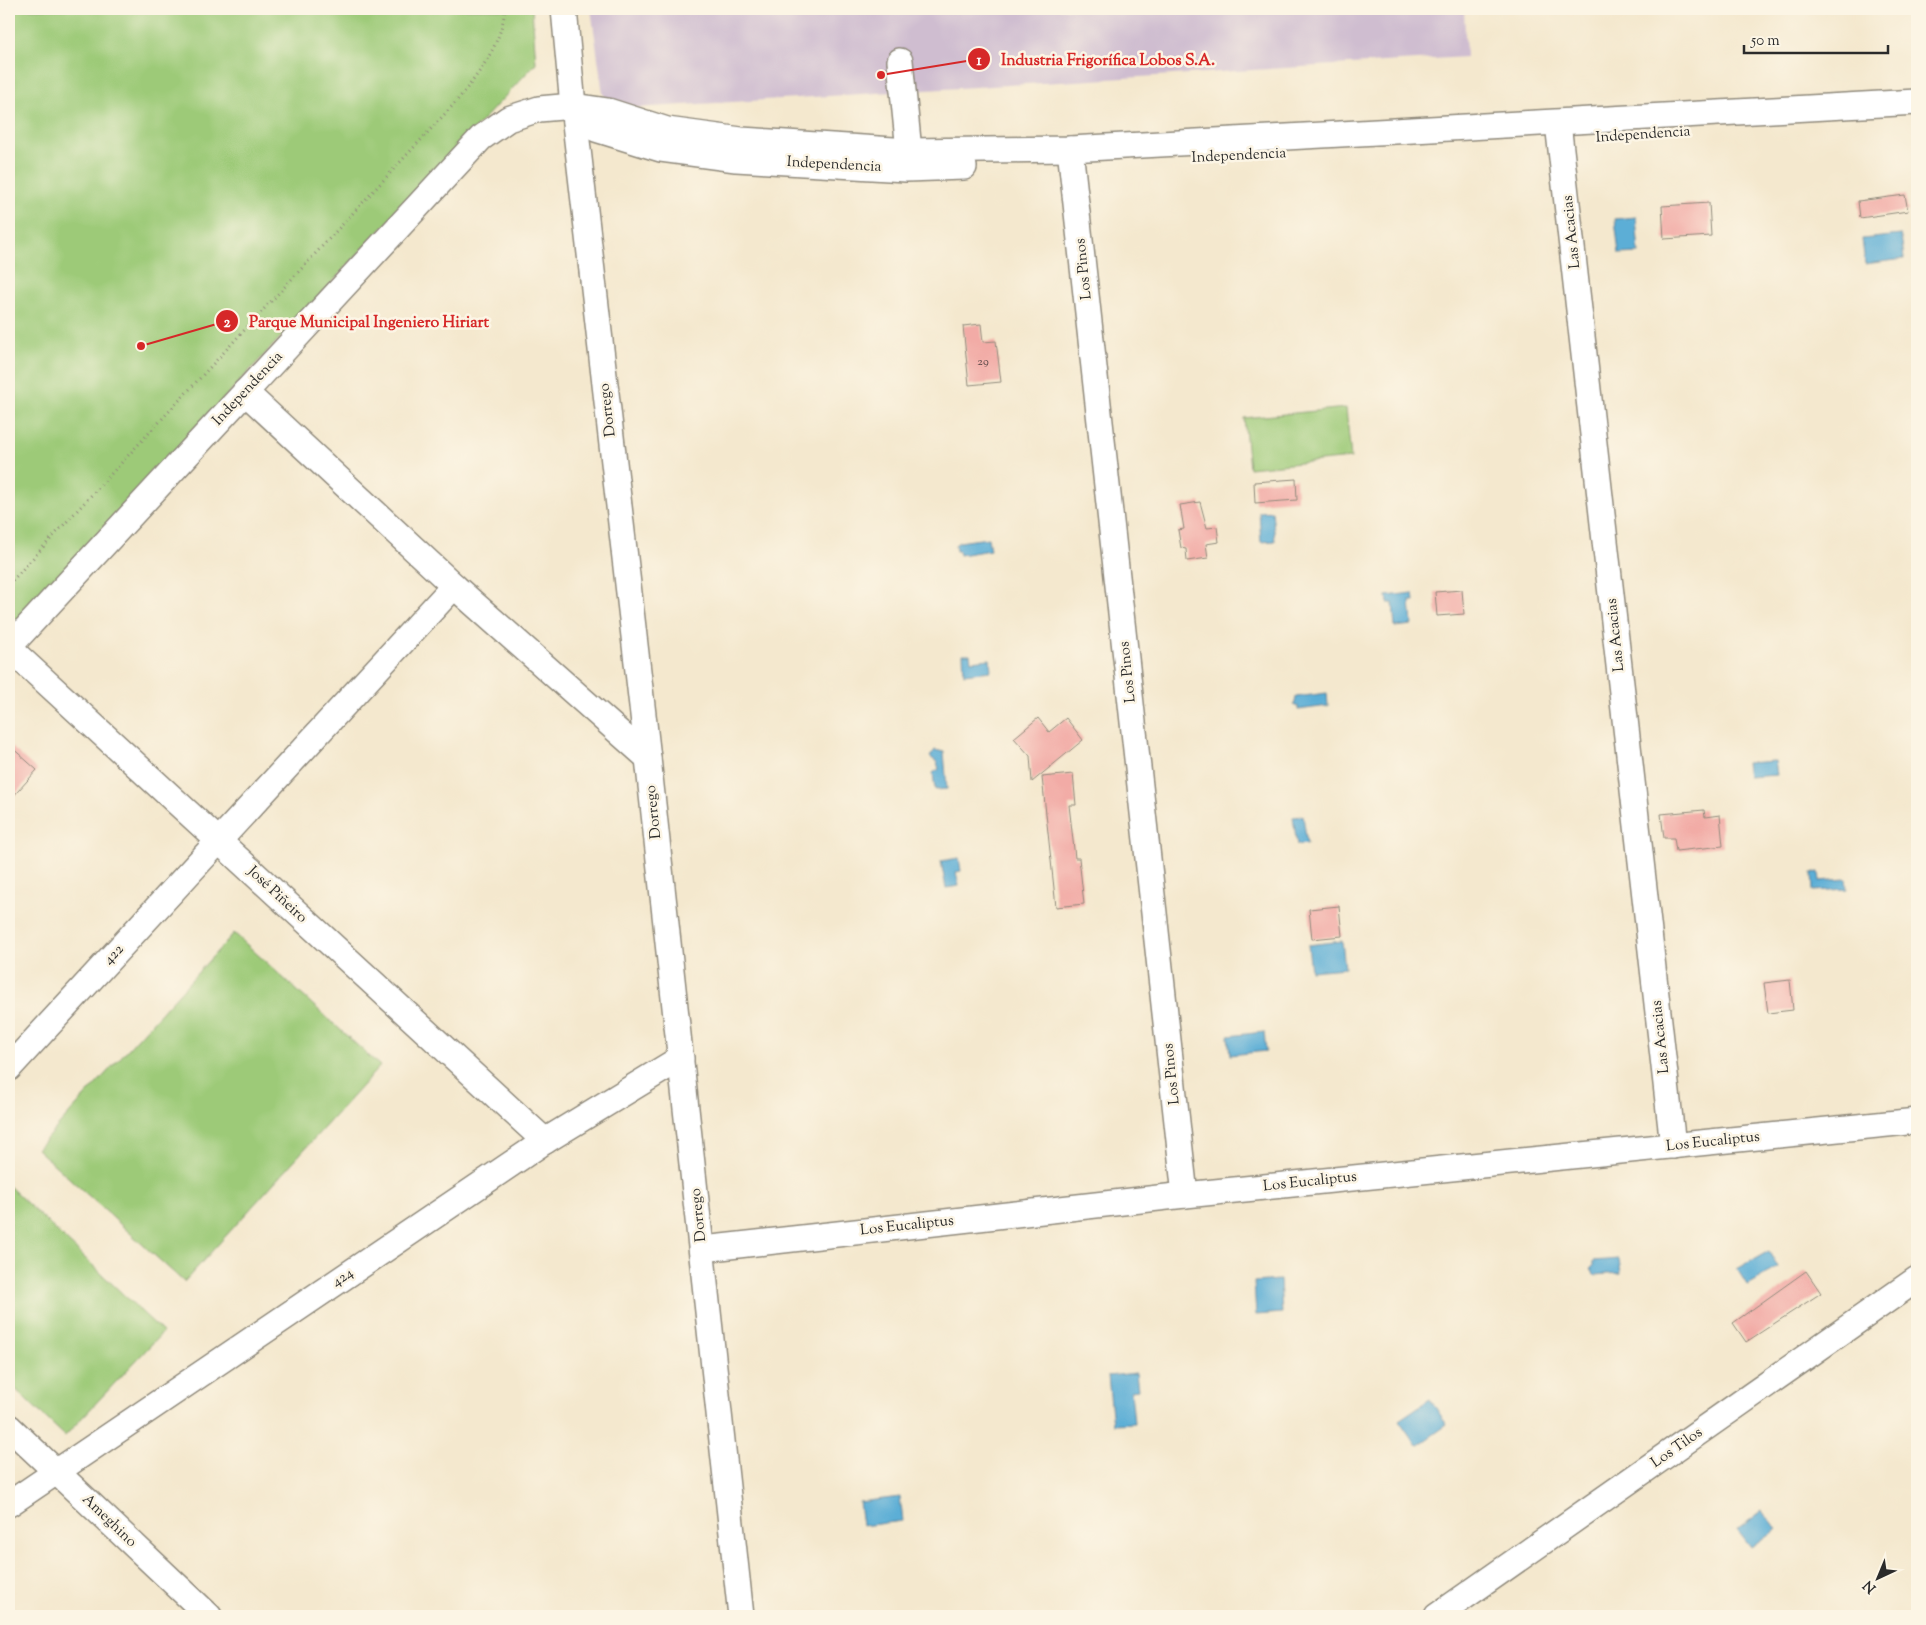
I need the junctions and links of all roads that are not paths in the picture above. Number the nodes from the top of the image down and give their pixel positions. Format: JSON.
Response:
{"nodes":[{"id":1,"x":564,"y":9,"type":"edge"},
{"id":2,"x":900,"y":61,"type":"dead end"},
{"id":3,"x":1917,"y":102,"type":"edge"},
{"id":4,"x":572,"y":106,"type":"junction"},
{"id":5,"x":1917,"y":117,"type":"edge"},
{"id":6,"x":1560,"y":132,"type":"junction"},
{"id":7,"x":1072,"y":156,"type":"junction"},
{"id":8,"x":908,"y":160,"type":"junction"},
{"id":9,"x":245,"y":392,"type":"junction"},
{"id":10,"x":454,"y":586,"type":"junction"},
{"id":11,"x":9,"y":647,"type":"edge"},
{"id":12,"x":648,"y":758,"type":"junction"},
{"id":13,"x":220,"y":842,"type":"junction"},
{"id":14,"x":13,"y":1055,"type":"edge"},
{"id":15,"x":681,"y":1058,"type":"junction"},
{"id":16,"x":1917,"y":1121,"type":"edge"},
{"id":17,"x":545,"y":1141,"type":"junction"},
{"id":18,"x":1673,"y":1146,"type":"junction"},
{"id":19,"x":1185,"y":1195,"type":"junction"},
{"id":20,"x":703,"y":1249,"type":"junction"},
{"id":21,"x":1917,"y":1279,"type":"edge"},
{"id":22,"x":9,"y":1427,"type":"edge"},
{"id":23,"x":57,"y":1472,"type":"junction"},
{"id":24,"x":9,"y":1504,"type":"edge"},
{"id":25,"x":209,"y":1616,"type":"edge"},
{"id":26,"x":741,"y":1616,"type":"edge"},
{"id":27,"x":1437,"y":1616,"type":"edge"}],
"edges":[{"from":1,"to":4,"type":"street","name":"Dorrego"},
{"from":2,"to":8,"type":"street"},
{"from":3,"to":6,"type":"street","name":"Independencia"},
{"from":4,"to":8,"type":"street","name":"Independencia"},
{"from":4,"to":9,"type":"street","name":"Independencia"},
{"from":4,"to":12,"type":"street","name":"Dorrego"},
{"from":5,"to":6,"type":"street","name":"Independencia"},
{"from":6,"to":7,"type":"street","name":"Independencia"},
{"from":6,"to":18,"type":"street","name":"Las Acacias"},
{"from":7,"to":8,"type":"street","name":"Independencia"},
{"from":7,"to":19,"type":"street","name":"Los Pinos"},
{"from":9,"to":10,"type":"street"},
{"from":9,"to":11,"type":"street","name":"Independencia"},
{"from":10,"to":12,"type":"street"},
{"from":10,"to":13,"type":"street","name":"422"},
{"from":11,"to":13,"type":"street","name":"José Piñeiro"},
{"from":12,"to":15,"type":"street","name":"Dorrego"},
{"from":13,"to":14,"type":"street","name":"422"},
{"from":13,"to":17,"type":"street","name":"José Piñeiro"},
{"from":15,"to":17,"type":"street","name":"424"},
{"from":15,"to":20,"type":"street","name":"Dorrego"},
{"from":16,"to":18,"type":"street","name":"Los Eucaliptus"},
{"from":17,"to":23,"type":"street","name":"424"},
{"from":18,"to":19,"type":"street","name":"Los Eucaliptus"},
{"from":19,"to":20,"type":"street","name":"Los Eucaliptus"},
{"from":20,"to":26,"type":"street","name":"Dorrego"},
{"from":21,"to":27,"type":"street","name":"Los Tilos"},
{"from":22,"to":23,"type":"street","name":"Ameghino"},
{"from":23,"to":24,"type":"street","name":"424"},
{"from":23,"to":25,"type":"street","name":"Ameghino"}]}
